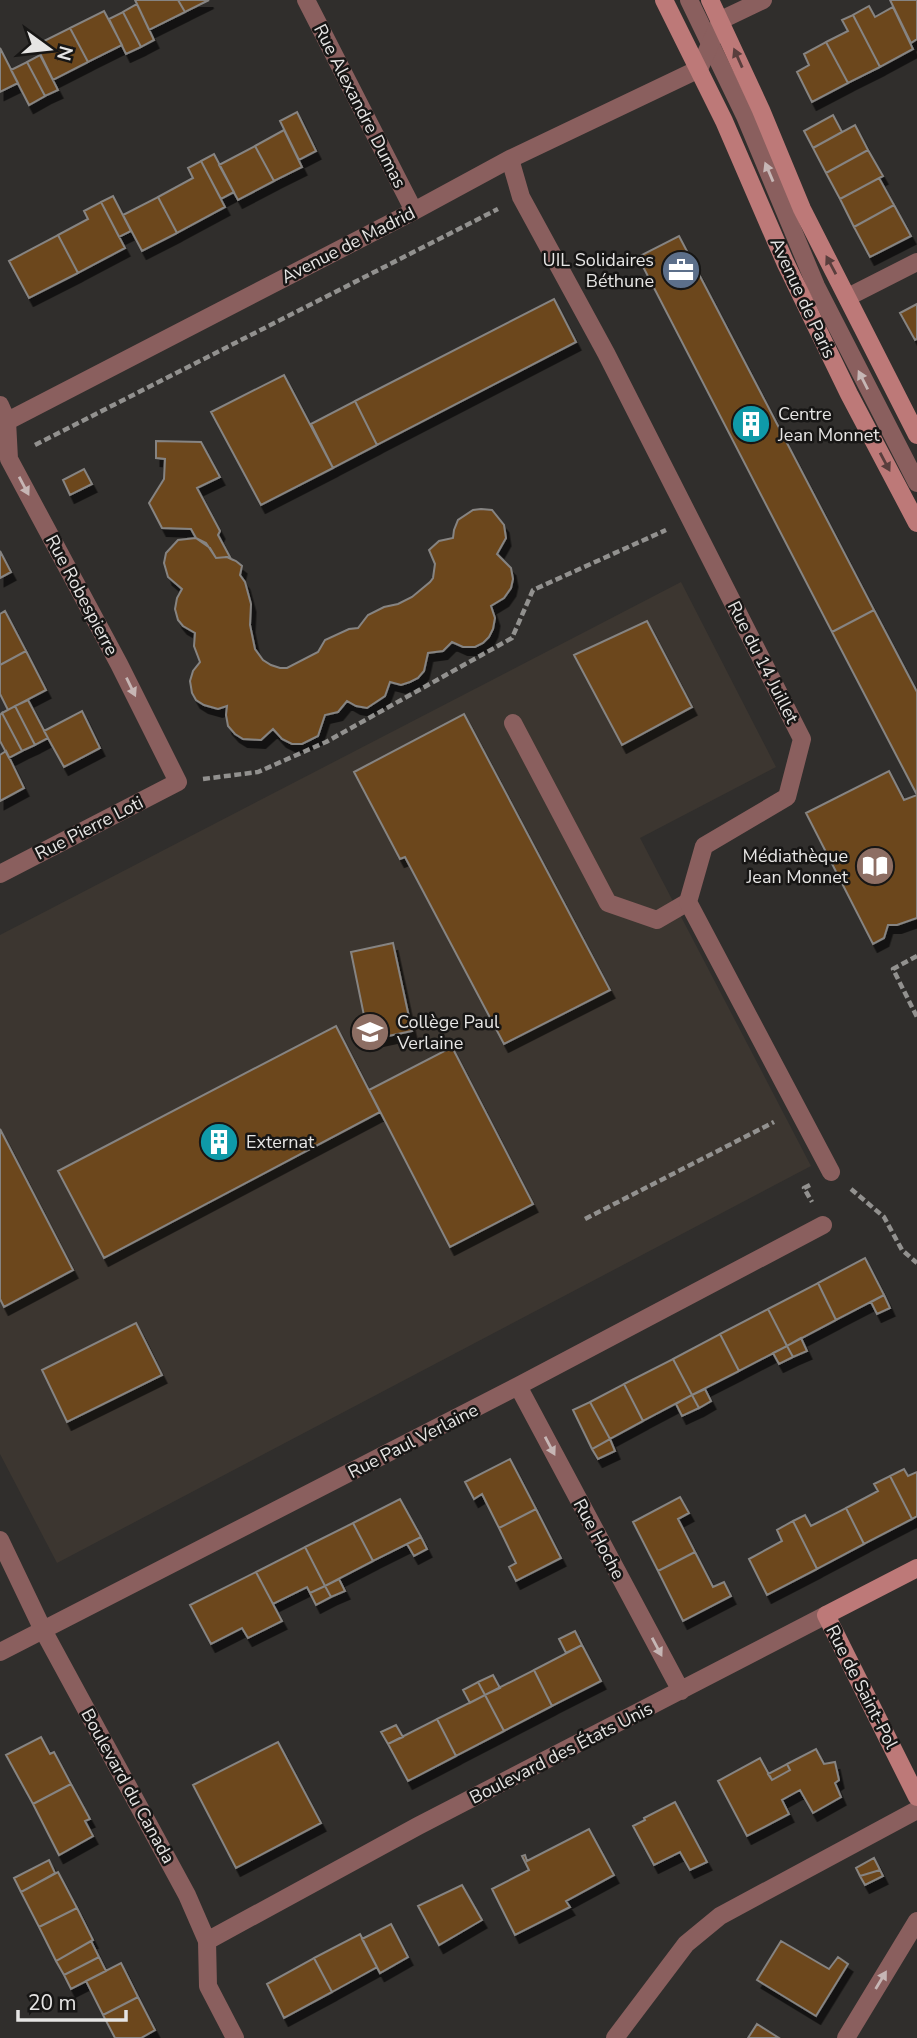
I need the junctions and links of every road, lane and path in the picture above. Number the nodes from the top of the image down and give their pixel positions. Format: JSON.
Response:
{"nodes":[{"id":1,"x":306,"y":0,"type":"edge"},
{"id":2,"x":664,"y":0,"type":"edge"},
{"id":3,"x":690,"y":0,"type":"edge"},
{"id":4,"x":710,"y":0,"type":"edge"},
{"id":5,"x":763,"y":0,"type":"edge"},
{"id":6,"x":721,"y":20,"type":"junction"},
{"id":7,"x":710,"y":41,"type":"junction"},
{"id":8,"x":699,"y":69,"type":"junction"},
{"id":9,"x":510,"y":159,"type":"junction"},
{"id":10,"x":521,"y":197,"type":"junction"},
{"id":11,"x":414,"y":211,"type":"junction"},
{"id":12,"x":917,"y":262,"type":"edge"},
{"id":13,"x":848,"y":297,"type":"junction"},
{"id":14,"x":2,"y":417,"type":"edge"},
{"id":15,"x":917,"y":435,"type":"edge"},
{"id":16,"x":9,"y":459,"type":"junction"},
{"id":17,"x":917,"y":483,"type":"edge"},
{"id":18,"x":690,"y":519,"type":"junction"},
{"id":19,"x":917,"y":523,"type":"edge"},
{"id":20,"x":513,"y":723,"type":"dead end"},
{"id":21,"x":178,"y":782,"type":"junction"},
{"id":22,"x":0,"y":874,"type":"edge"},
{"id":23,"x":688,"y":902,"type":"junction"},
{"id":24,"x":917,"y":956,"type":"edge"},
{"id":25,"x":917,"y":1017,"type":"edge"},
{"id":26,"x":799,"y":1110,"type":"junction"},
{"id":27,"x":831,"y":1172,"type":"joint"},
{"id":28,"x":584,"y":1219,"type":"dead end"},
{"id":29,"x":823,"y":1225,"type":"dead end"},
{"id":30,"x":917,"y":1263,"type":"edge"},
{"id":31,"x":518,"y":1386,"type":"junction"},
{"id":32,"x":0,"y":1540,"type":"edge"},
{"id":33,"x":917,"y":1568,"type":"edge"},
{"id":34,"x":826,"y":1615,"type":"junction"},
{"id":35,"x":43,"y":1630,"type":"junction"},
{"id":36,"x":0,"y":1652,"type":"edge"},
{"id":37,"x":681,"y":1691,"type":"junction"},
{"id":38,"x":917,"y":1797,"type":"edge"},
{"id":39,"x":917,"y":1810,"type":"edge"},
{"id":40,"x":917,"y":1920,"type":"edge"},
{"id":41,"x":207,"y":1941,"type":"junction"},
{"id":42,"x":235,"y":2038,"type":"edge"},
{"id":43,"x":615,"y":2038,"type":"edge"},
{"id":44,"x":846,"y":2038,"type":"edge"}],
"edges":[{"from":1,"to":11,"type":"street","name":"Rue Alexandre Dumas"},
{"from":2,"to":8,"type":"street","name":"Avenue de Paris"},
{"from":3,"to":7,"type":"street"},
{"from":4,"to":6,"type":"street"},
{"from":5,"to":6,"type":"street"},
{"from":6,"to":7,"type":"street"},
{"from":13,"to":6,"type":"street","one_way":true},
{"from":7,"to":8,"type":"street"},
{"from":17,"to":7,"type":"street","one_way":true},
{"from":8,"to":9,"type":"street","name":"Avenue de Madrid"},
{"from":8,"to":19,"type":"street","name":"Avenue de Paris","one_way":true},
{"from":9,"to":10,"type":"street","name":"Rue du 14 Juillet"},
{"from":9,"to":11,"type":"street","name":"Avenue de Madrid"},
{"from":10,"to":16,"type":"path"},
{"from":10,"to":18,"type":"street","name":"Rue du 14 Juillet"},
{"from":11,"to":14,"type":"street","name":"Avenue de Madrid"},
{"from":12,"to":13,"type":"street"},
{"from":13,"to":15,"type":"street"},
{"from":14,"to":16,"type":"street","name":"Rue Robespierre"},
{"from":16,"to":21,"type":"street","name":"Rue Robespierre","one_way":true},
{"from":18,"to":21,"type":"path"},
{"from":18,"to":23,"type":"street","name":"Rue du 14 Juillet"},
{"from":20,"to":23,"type":"street"},
{"from":21,"to":22,"type":"street","name":"Rue Pierre Loti"},
{"from":23,"to":26,"type":"street"},
{"from":24,"to":25,"type":"path"},
{"from":26,"to":27,"type":"street"},
{"from":26,"to":28,"type":"path"},
{"from":27,"to":30,"type":"path"},
{"from":29,"to":31,"type":"street","name":"Rue Paul Verlaine"},
{"from":31,"to":35,"type":"street","name":"Rue Paul Verlaine"},
{"from":31,"to":37,"type":"street","name":"Rue Hoche","one_way":true},
{"from":32,"to":35,"type":"street","name":"Boulevard du Canada"},
{"from":33,"to":34,"type":"street","name":"Boulevard des États Unis"},
{"from":34,"to":37,"type":"street","name":"Boulevard des États Unis"},
{"from":34,"to":38,"type":"street","name":"Rue de Saint-Pol"},
{"from":35,"to":36,"type":"street","name":"Rue Paul Verlaine"},
{"from":35,"to":41,"type":"street","name":"Boulevard du Canada"},
{"from":37,"to":41,"type":"street","name":"Boulevard des États Unis"},
{"from":39,"to":43,"type":"street"},
{"from":44,"to":40,"type":"street","one_way":true},
{"from":41,"to":42,"type":"street","name":"Boulevard du Canada"}]}
